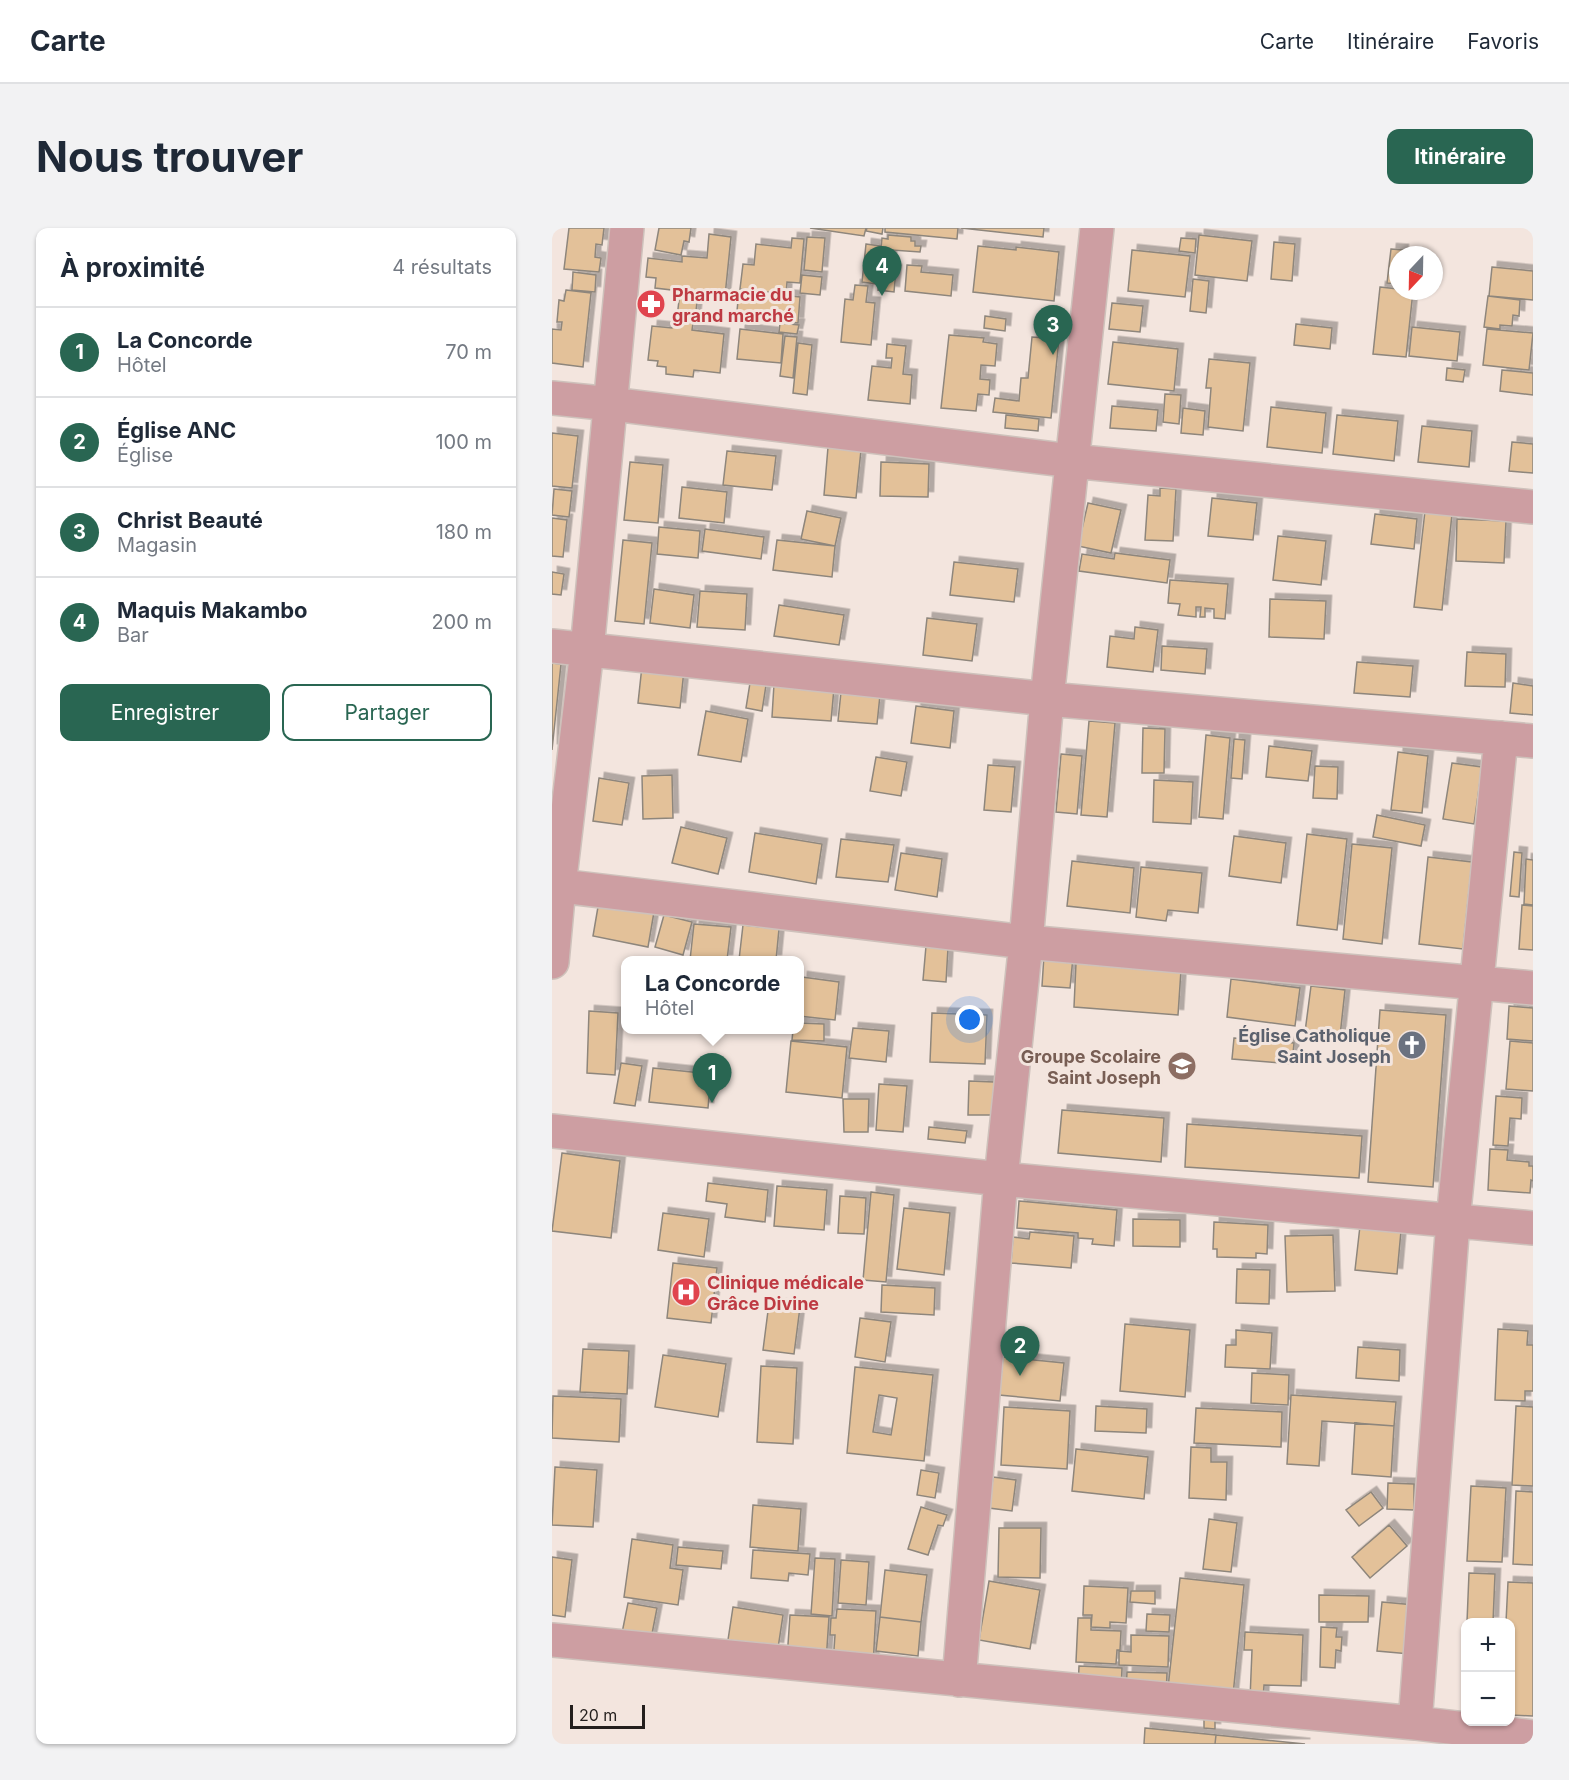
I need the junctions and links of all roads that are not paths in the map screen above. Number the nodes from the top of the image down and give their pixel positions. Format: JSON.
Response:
{"nodes":[{"id":1,"x":627,"y":228,"type":"edge"},
{"id":2,"x":1097,"y":228,"type":"edge"},
{"id":3,"x":552,"y":398,"type":"edge"},
{"id":4,"x":612,"y":404,"type":"junction"},
{"id":5,"x":1072,"y":460,"type":"junction"},
{"id":6,"x":1533,"y":507,"type":"edge"},
{"id":7,"x":552,"y":646,"type":"edge"},
{"id":8,"x":586,"y":650,"type":"junction"},
{"id":9,"x":1047,"y":699,"type":"junction"},
{"id":10,"x":1501,"y":738,"type":"junction"},
{"id":11,"x":1533,"y":741,"type":"edge"},
{"id":12,"x":555,"y":886,"type":"edge"},
{"id":13,"x":1026,"y":942,"type":"junction"},
{"id":14,"x":552,"y":962,"type":"edge"},
{"id":15,"x":1477,"y":982,"type":"junction"},
{"id":16,"x":1533,"y":988,"type":"edge"},
{"id":17,"x":552,"y":1131,"type":"edge"},
{"id":18,"x":1001,"y":1179,"type":"junction"},
{"id":19,"x":1453,"y":1221,"type":"junction"},
{"id":20,"x":1533,"y":1228,"type":"edge"},
{"id":21,"x":552,"y":1640,"type":"edge"},
{"id":22,"x":959,"y":1680,"type":"junction"},
{"id":23,"x":1415,"y":1723,"type":"junction"},
{"id":24,"x":1533,"y":1737,"type":"edge"}],
"edges":[{"from":1,"to":4,"type":"street"},
{"from":2,"to":5,"type":"street"},
{"from":3,"to":4,"type":"street"},
{"from":4,"to":5,"type":"street"},
{"from":4,"to":8,"type":"street"},
{"from":5,"to":6,"type":"street"},
{"from":5,"to":9,"type":"street"},
{"from":7,"to":8,"type":"street"},
{"from":8,"to":9,"type":"street"},
{"from":8,"to":12,"type":"street"},
{"from":9,"to":10,"type":"street"},
{"from":9,"to":13,"type":"street"},
{"from":10,"to":11,"type":"street"},
{"from":10,"to":15,"type":"street"},
{"from":12,"to":13,"type":"street"},
{"from":12,"to":14,"type":"street"},
{"from":13,"to":15,"type":"street"},
{"from":13,"to":18,"type":"street"},
{"from":15,"to":16,"type":"street"},
{"from":15,"to":19,"type":"street"},
{"from":17,"to":18,"type":"street"},
{"from":18,"to":19,"type":"street"},
{"from":18,"to":22,"type":"street"},
{"from":19,"to":20,"type":"street"},
{"from":19,"to":23,"type":"street"},
{"from":21,"to":22,"type":"street"},
{"from":22,"to":23,"type":"street"},
{"from":23,"to":24,"type":"street"}]}
